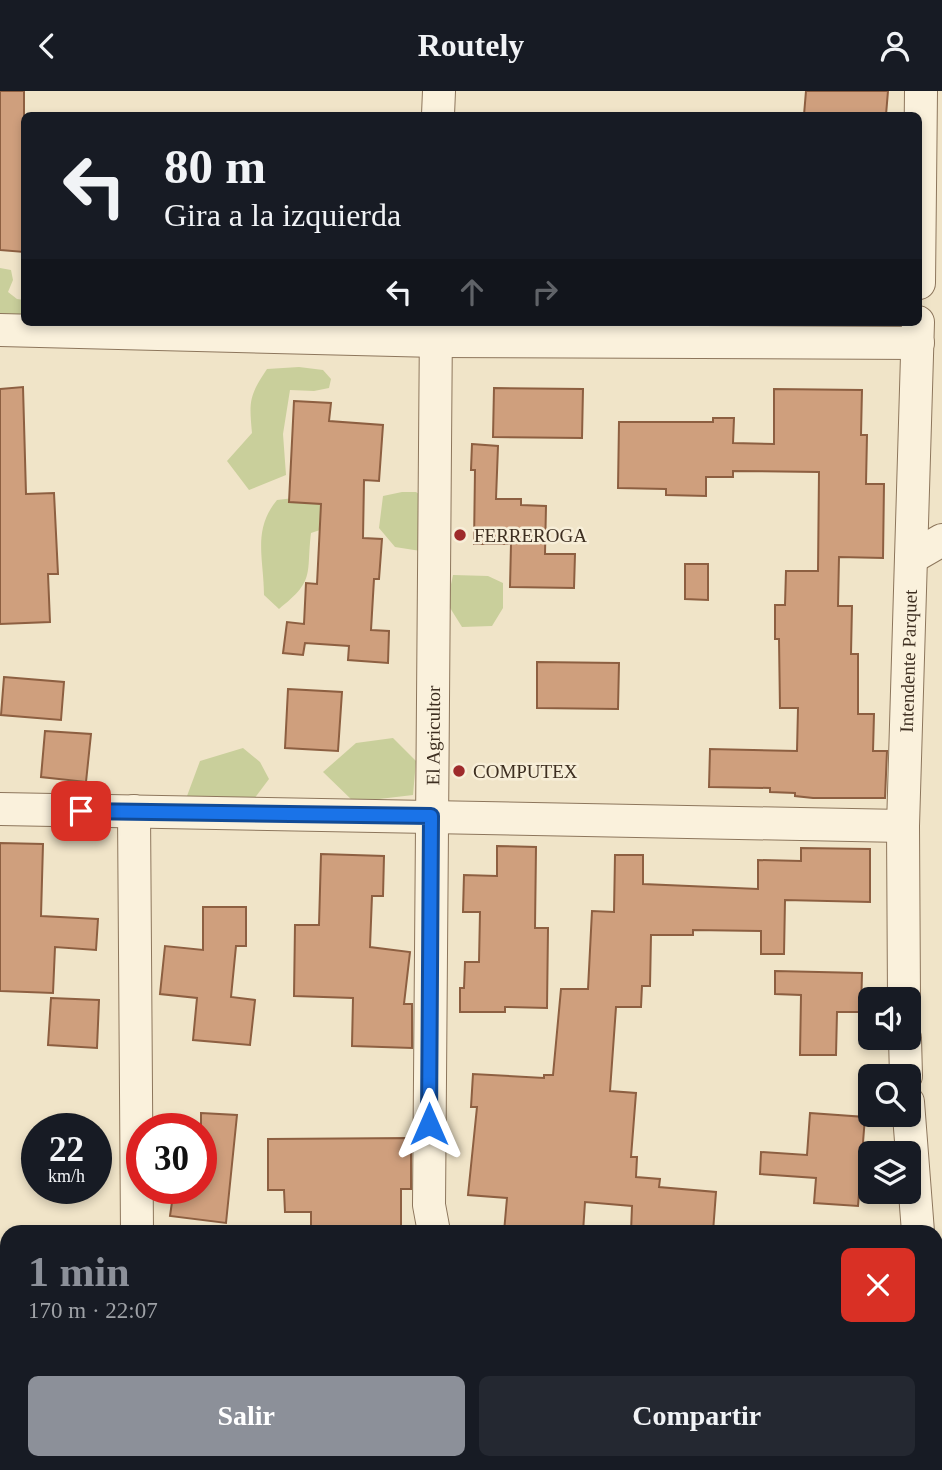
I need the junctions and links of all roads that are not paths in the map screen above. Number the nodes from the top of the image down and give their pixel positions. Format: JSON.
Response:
{"nodes":[{"id":1,"x":439,"y":91,"type":"edge"},
{"id":2,"x":921,"y":91,"type":"edge"},
{"id":3,"x":438,"y":112,"type":"edge"},
{"id":4,"x":921,"y":112,"type":"edge"},
{"id":5,"x":0,"y":330,"type":"edge"},
{"id":6,"x":436,"y":332,"type":"edge"},
{"id":7,"x":918,"y":333,"type":"edge"},
{"id":8,"x":942,"y":540,"type":"edge"},
{"id":9,"x":911,"y":558,"type":"junction"},
{"id":10,"x":0,"y":809,"type":"edge"},
{"id":11,"x":134,"y":811,"type":"junction"},
{"id":12,"x":431,"y":816,"type":"junction"},
{"id":13,"x":903,"y":826,"type":"junction"},
{"id":14,"x":904,"y":987,"type":"edge"},
{"id":15,"x":910,"y":1127,"type":"edge"},
{"id":16,"x":137,"y":1225,"type":"edge"},
{"id":17,"x":432,"y":1225,"type":"edge"},
{"id":18,"x":917,"y":1225,"type":"edge"}],
"edges":[{"from":1,"to":3,"type":"street"},
{"from":2,"to":4,"type":"street"},
{"from":5,"to":6,"type":"street"},
{"from":6,"to":7,"type":"street"},
{"from":6,"to":12,"type":"street","name":"El Agricultor"},
{"from":7,"to":9,"type":"street","name":"Intendente Parquet"},
{"from":8,"to":9,"type":"street"},
{"from":9,"to":13,"type":"street","name":"Intendente Parquet"},
{"from":10,"to":11,"type":"street"},
{"from":11,"to":12,"type":"street"},
{"from":11,"to":16,"type":"street"},
{"from":12,"to":13,"type":"street"},
{"from":12,"to":17,"type":"street","name":"El Agricultor"},
{"from":13,"to":14,"type":"street","name":"Intendente Parquet"},
{"from":15,"to":18,"type":"street"}]}
